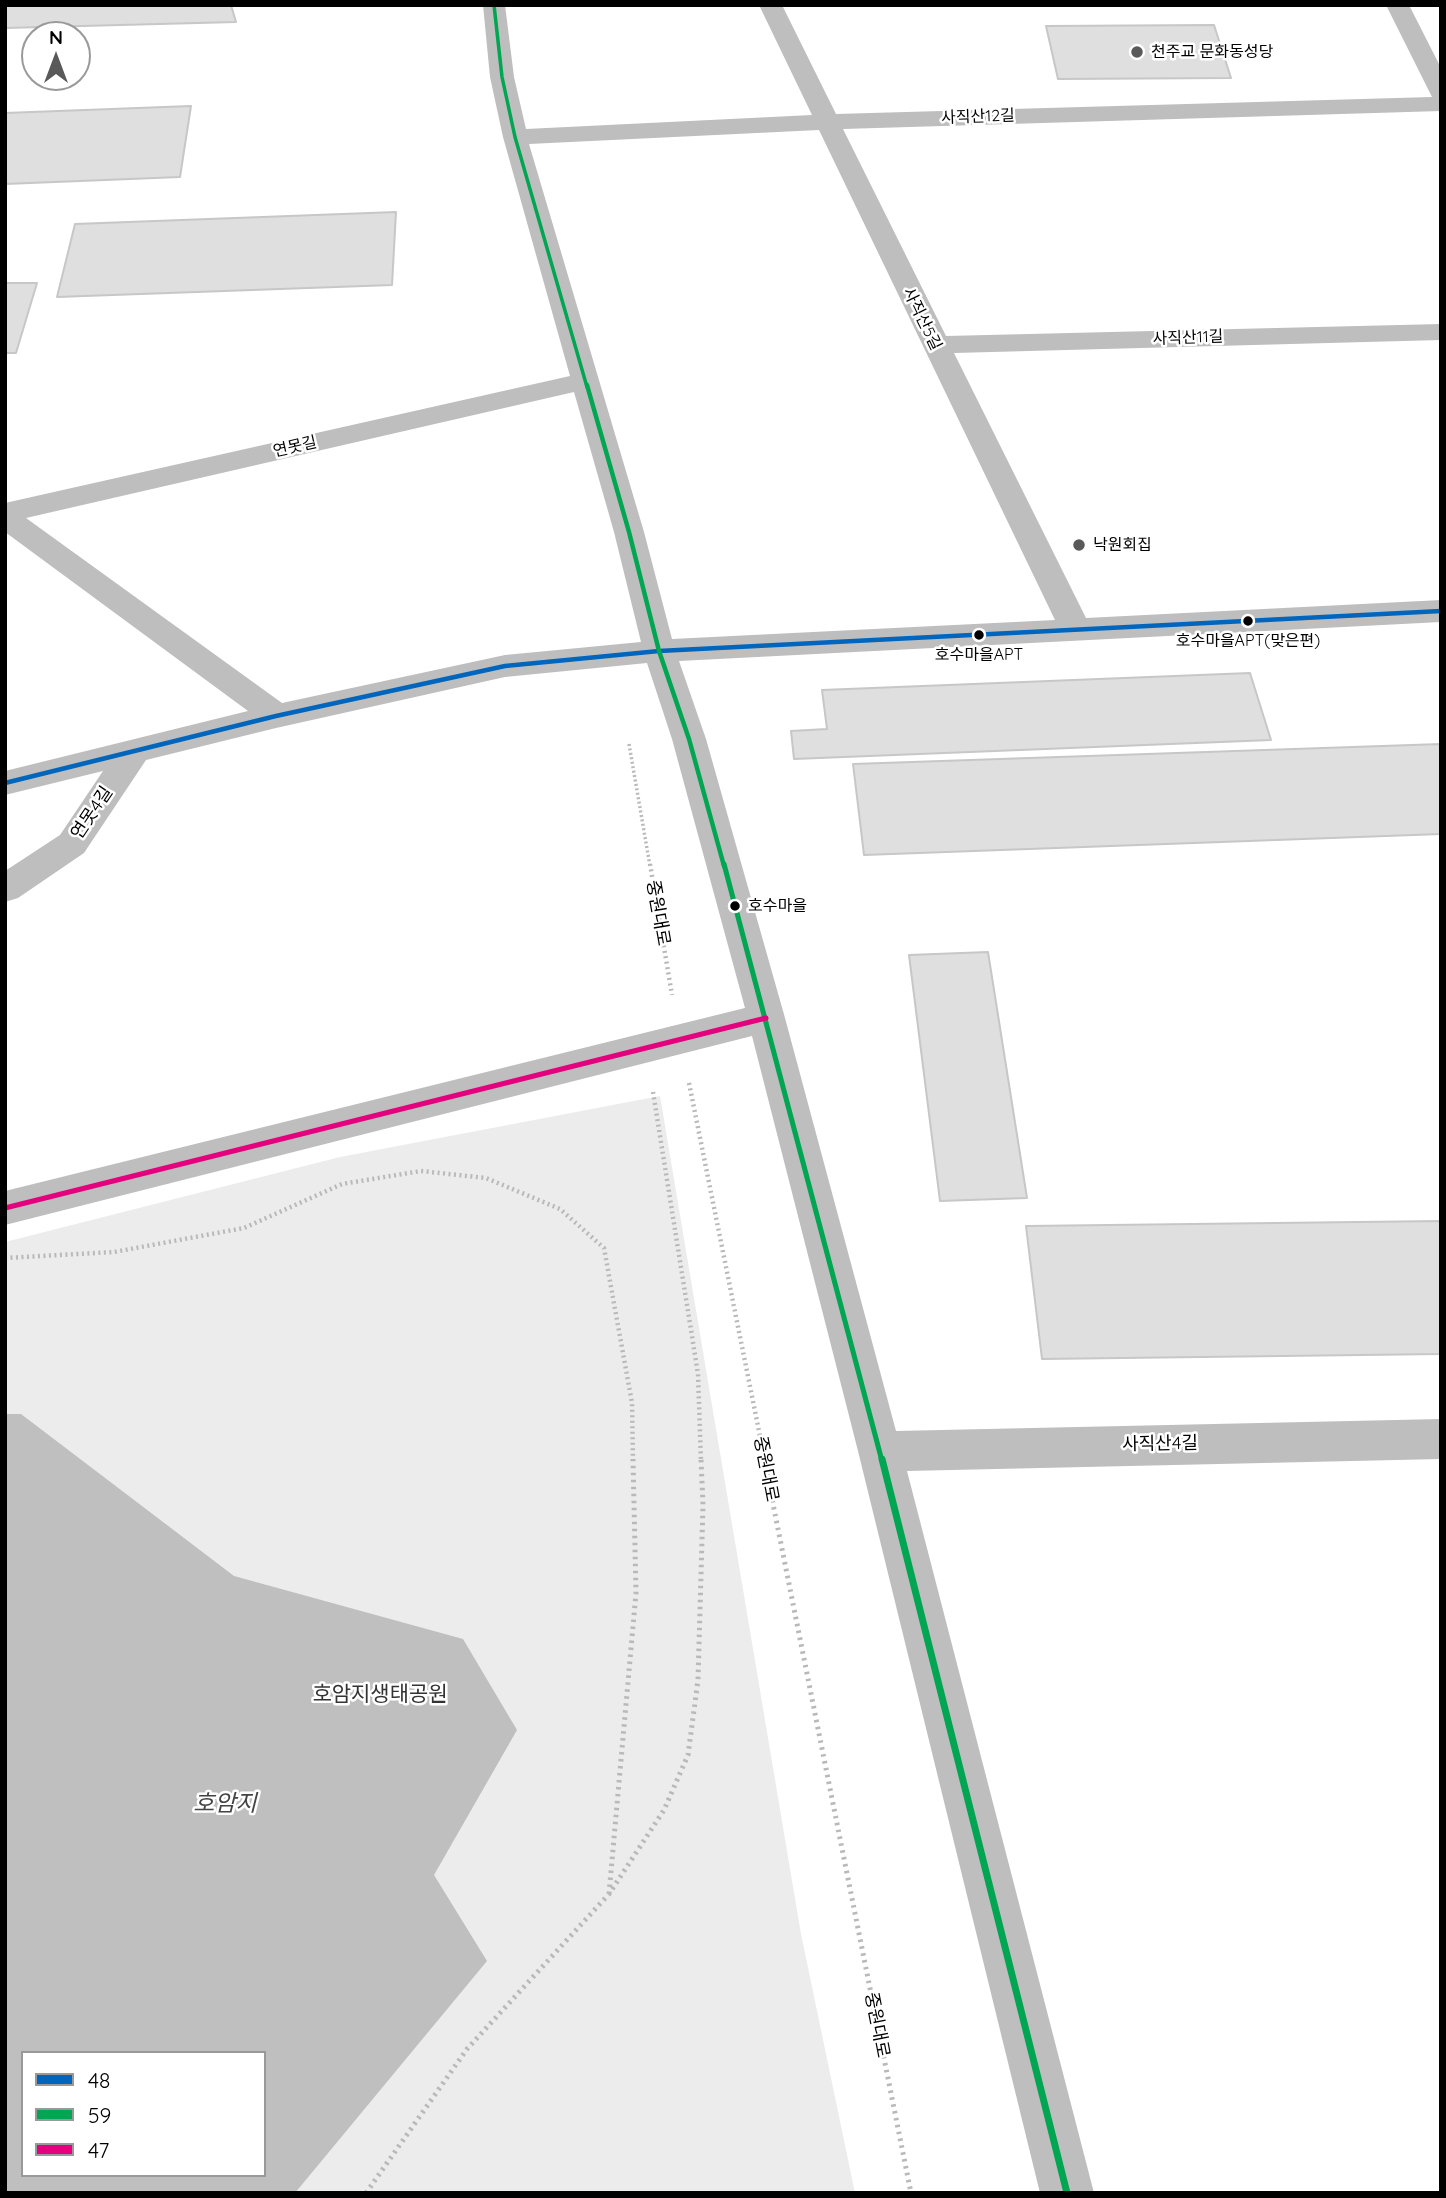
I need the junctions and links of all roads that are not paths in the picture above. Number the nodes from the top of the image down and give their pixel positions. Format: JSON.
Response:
{"nodes":[{"id":1,"x":494,"y":5,"type":"edge"},
{"id":2,"x":770,"y":5,"type":"edge"},
{"id":3,"x":1397,"y":5,"type":"edge"},
{"id":4,"x":1441,"y":92,"type":"edge"},
{"id":5,"x":1441,"y":104,"type":"edge"},
{"id":6,"x":825,"y":122,"type":"junction"},
{"id":7,"x":515,"y":136,"type":"junction"},
{"id":8,"x":1441,"y":331,"type":"edge"},
{"id":9,"x":935,"y":345,"type":"junction"},
{"id":10,"x":585,"y":380,"type":"junction"},
{"id":11,"x":5,"y":515,"type":"edge"},
{"id":12,"x":1441,"y":611,"type":"edge"},
{"id":13,"x":1076,"y":631,"type":"junction"},
{"id":14,"x":659,"y":651,"type":"junction"},
{"id":15,"x":276,"y":716,"type":"junction"},
{"id":16,"x":135,"y":750,"type":"junction"},
{"id":17,"x":5,"y":783,"type":"edge"},
{"id":18,"x":5,"y":889,"type":"edge"},
{"id":19,"x":766,"y":1018,"type":"junction"},
{"id":20,"x":5,"y":1208,"type":"edge"},
{"id":21,"x":1441,"y":1438,"type":"edge"},
{"id":22,"x":880,"y":1451,"type":"junction"},
{"id":23,"x":1067,"y":2193,"type":"edge"}],
"edges":[{"from":1,"to":7,"type":"street"},
{"from":2,"to":6,"type":"street","name":"사직산5길"},
{"from":3,"to":4,"type":"street"},
{"from":5,"to":6,"type":"street","name":"사직산12길"},
{"from":6,"to":7,"type":"street","name":"사직산12길"},
{"from":6,"to":9,"type":"street","name":"사직산5길"},
{"from":7,"to":10,"type":"street"},
{"from":8,"to":9,"type":"street","name":"사직산11길"},
{"from":9,"to":13,"type":"street","name":"사직산5길"},
{"from":10,"to":11,"type":"street","name":"연못길"},
{"from":10,"to":14,"type":"street"},
{"from":11,"to":15,"type":"street","name":"연못길"},
{"from":12,"to":13,"type":"street"},
{"from":13,"to":14,"type":"street"},
{"from":14,"to":15,"type":"street"},
{"from":14,"to":19,"type":"street"},
{"from":15,"to":16,"type":"street"},
{"from":16,"to":17,"type":"street"},
{"from":16,"to":18,"type":"street","name":"연못4길"},
{"from":19,"to":20,"type":"street"},
{"from":19,"to":22,"type":"street"},
{"from":21,"to":22,"type":"street","name":"사직산4길"},
{"from":22,"to":23,"type":"street"}]}
